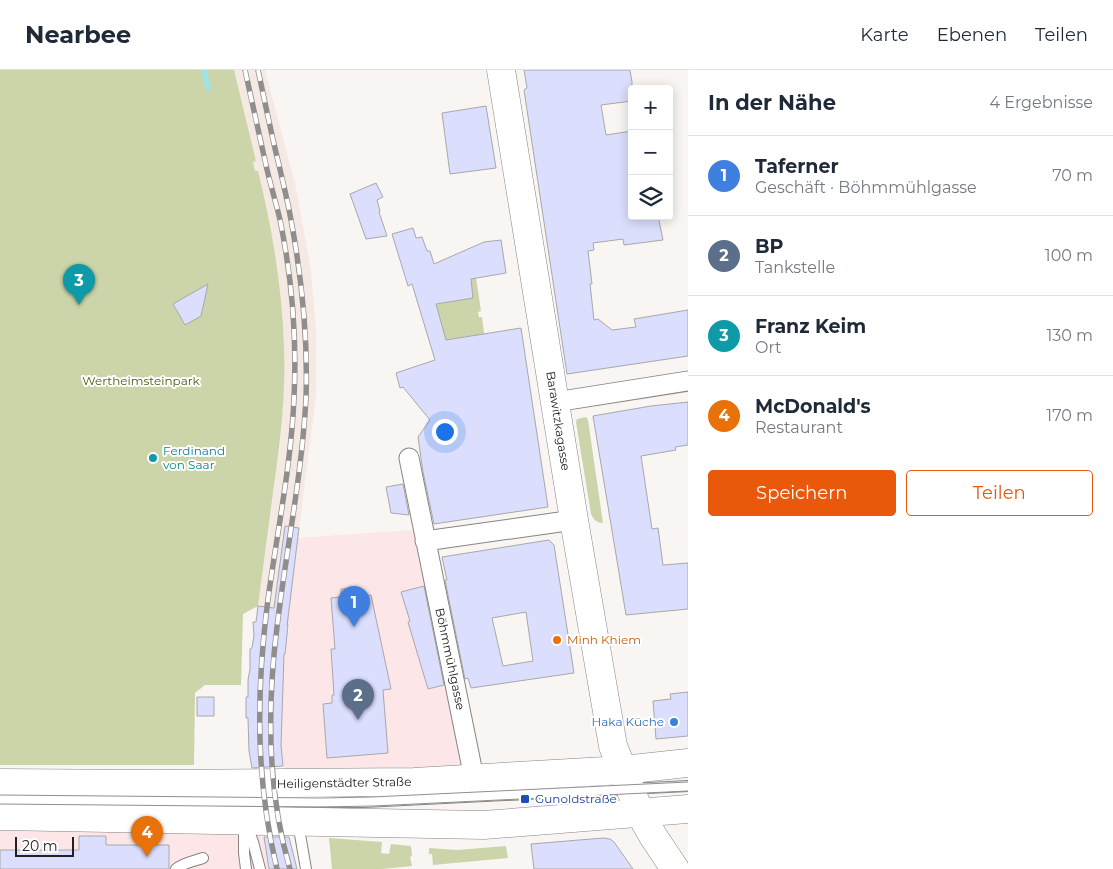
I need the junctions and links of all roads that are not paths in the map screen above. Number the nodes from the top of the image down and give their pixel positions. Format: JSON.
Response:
{"nodes":[{"id":1,"x":501,"y":70,"type":"edge"},
{"id":2,"x":688,"y":381,"type":"edge"},
{"id":3,"x":555,"y":402,"type":"junction"},
{"id":4,"x":409,"y":458,"type":"dead end"},
{"id":5,"x":574,"y":520,"type":"junction"},
{"id":6,"x":425,"y":541,"type":"junction"},
{"id":7,"x":688,"y":763,"type":"edge"},
{"id":8,"x":474,"y":778,"type":"junction"},
{"id":9,"x":0,"y":783,"type":"edge"},
{"id":10,"x":688,"y":786,"type":"edge"},
{"id":11,"x":631,"y":791,"type":"junction"},
{"id":12,"x":0,"y":800,"type":"edge"},
{"id":13,"x":243,"y":801,"type":"junction"},
{"id":14,"x":688,"y":809,"type":"edge"},
{"id":15,"x":0,"y":816,"type":"edge"},
{"id":16,"x":297,"y":822,"type":"junction"},
{"id":17,"x":203,"y":858,"type":"dead end"},
{"id":18,"x":176,"y":869,"type":"edge"},
{"id":19,"x":246,"y":869,"type":"edge"},
{"id":20,"x":260,"y":869,"type":"edge"},
{"id":21,"x":306,"y":869,"type":"edge"},
{"id":22,"x":675,"y":869,"type":"edge"}],
"edges":[{"from":1,"to":3,"type":"main road","name":"Barawitzkagasse"},
{"from":2,"to":3,"type":"street"},
{"from":3,"to":5,"type":"main road","name":"Barawitzkagasse"},
{"from":4,"to":6,"type":"street","name":"Böhmmühlgasse"},
{"from":5,"to":6,"type":"street"},
{"from":5,"to":11,"type":"main road","name":"Barawitzkagasse"},
{"from":6,"to":8,"type":"street","name":"Böhmmühlgasse"},
{"from":7,"to":11,"type":"main road","name":"Heiligenstädter Straße"},
{"from":8,"to":11,"type":"main road","name":"Heiligenstädter Straße"},
{"from":8,"to":13,"type":"main road","name":"Heiligenstädter Straße"},
{"from":9,"to":13,"type":"main road","name":"Heiligenstädter Straße"},
{"from":10,"to":11,"type":"lane"},
{"from":11,"to":13,"type":"lane"},
{"from":11,"to":14,"type":"main road","name":"Heiligenstädter Straße"},
{"from":11,"to":16,"type":"main road","name":"Heiligenstädter Straße"},
{"from":11,"to":22,"type":"main road"},
{"from":12,"to":13,"type":"lane"},
{"from":13,"to":15,"type":"main road","name":"Heiligenstädter Straße"},
{"from":13,"to":16,"type":"main road","name":"Heiligenstädter Straße"},
{"from":13,"to":19,"type":"lane"},
{"from":13,"to":20,"type":"lane"},
{"from":16,"to":21,"type":"lane"},
{"from":17,"to":18,"type":"lane"}]}
